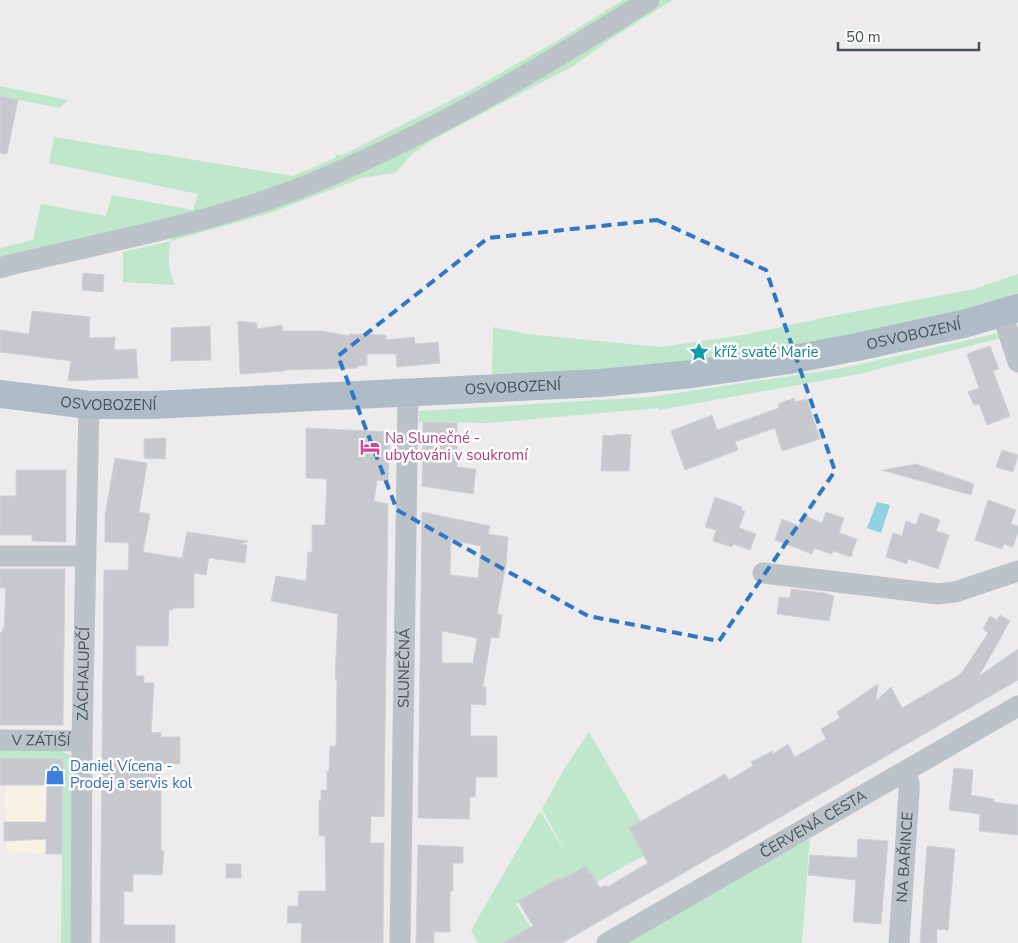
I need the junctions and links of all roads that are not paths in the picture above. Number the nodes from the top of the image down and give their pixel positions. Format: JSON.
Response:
{"nodes":[{"id":1,"x":649,"y":0,"type":"edge"},
{"id":2,"x":0,"y":268,"type":"edge"},
{"id":3,"x":1010,"y":311,"type":"edge"},
{"id":4,"x":1018,"y":362,"type":"edge"},
{"id":5,"x":0,"y":394,"type":"edge"},
{"id":6,"x":408,"y":394,"type":"junction"},
{"id":7,"x":89,"y":404,"type":"junction"},
{"id":8,"x":0,"y":556,"type":"edge"},
{"id":9,"x":85,"y":556,"type":"junction"},
{"id":10,"x":1018,"y":570,"type":"edge"},
{"id":11,"x":763,"y":573,"type":"dead end"},
{"id":12,"x":1018,"y":706,"type":"edge"},
{"id":13,"x":0,"y":740,"type":"edge"},
{"id":14,"x":82,"y":741,"type":"junction"},
{"id":15,"x":905,"y":772,"type":"junction"},
{"id":16,"x":81,"y":943,"type":"edge"},
{"id":17,"x":400,"y":943,"type":"edge"},
{"id":18,"x":607,"y":943,"type":"edge"},
{"id":19,"x":899,"y":943,"type":"edge"}],
"edges":[{"from":1,"to":2,"type":"street"},
{"from":3,"to":4,"type":"street"},
{"from":3,"to":6,"type":"main road","name":"OSVOBOZENÍ"},
{"from":5,"to":7,"type":"main road","name":"OSVOBOZENÍ"},
{"from":6,"to":7,"type":"main road","name":"OSVOBOZENÍ"},
{"from":6,"to":17,"type":"street","name":"SLUNEČNÁ"},
{"from":7,"to":9,"type":"street","name":"ZÁCHALUPČÍ"},
{"from":8,"to":9,"type":"street"},
{"from":9,"to":14,"type":"street","name":"ZÁCHALUPČÍ"},
{"from":10,"to":11,"type":"street"},
{"from":12,"to":15,"type":"street","name":"ČERVENÁ CESTA"},
{"from":13,"to":14,"type":"street","name":"V ZÁTIŠÍ"},
{"from":14,"to":16,"type":"street","name":"ZÁCHALUPČÍ"},
{"from":15,"to":18,"type":"street","name":"ČERVENÁ CESTA"},
{"from":15,"to":19,"type":"street","name":"NA BAŘINCE"}]}
